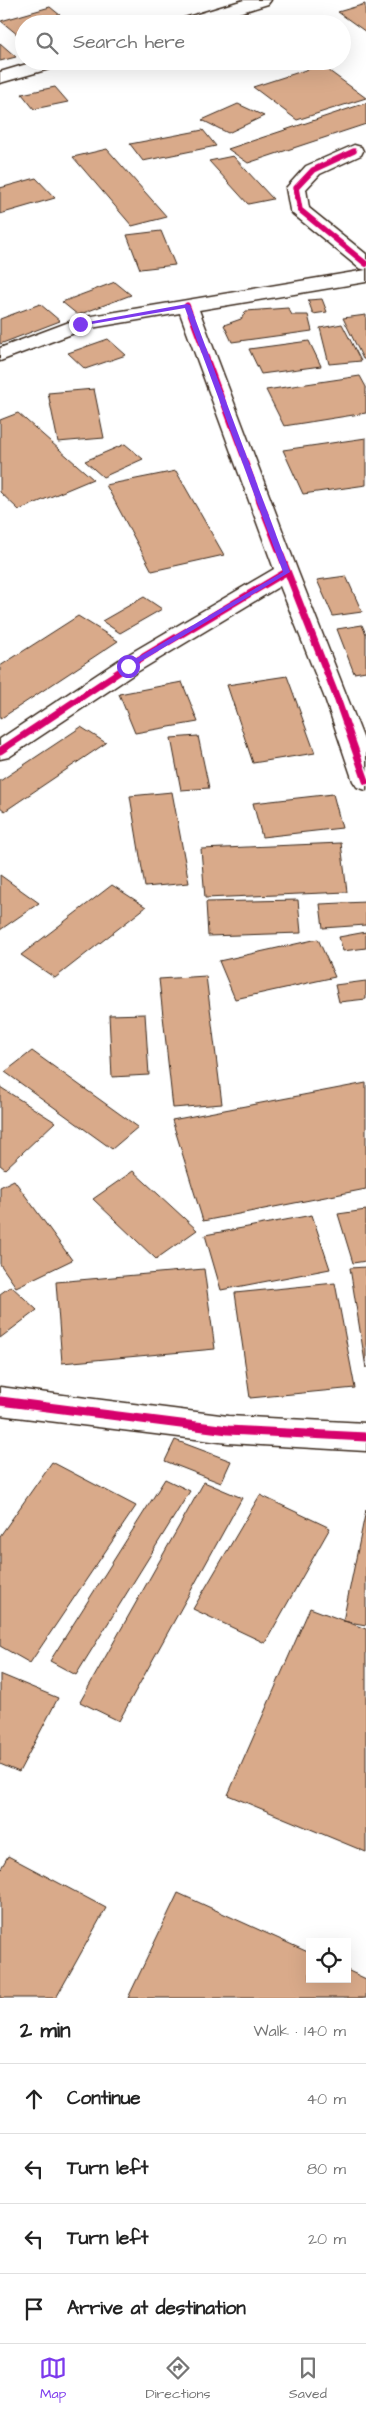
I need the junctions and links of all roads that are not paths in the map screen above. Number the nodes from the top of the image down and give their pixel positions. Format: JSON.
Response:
{"nodes":[{"id":1,"x":262,"y":0,"type":"edge"},
{"id":2,"x":213,"y":15,"type":"edge"},
{"id":3,"x":27,"y":70,"type":"edge"},
{"id":4,"x":0,"y":78,"type":"edge"},
{"id":5,"x":354,"y":151,"type":"dead end"},
{"id":6,"x":366,"y":264,"type":"edge"},
{"id":7,"x":366,"y":276,"type":"edge"},
{"id":8,"x":187,"y":305,"type":"junction"},
{"id":9,"x":0,"y":355,"type":"edge"},
{"id":10,"x":286,"y":572,"type":"junction"},
{"id":11,"x":0,"y":751,"type":"edge"},
{"id":12,"x":366,"y":781,"type":"edge"},
{"id":13,"x":0,"y":1402,"type":"edge"},
{"id":14,"x":366,"y":1437,"type":"edge"}],
"edges":[{"from":1,"to":2,"type":"street"},
{"from":3,"to":4,"type":"street"},
{"from":5,"to":6,"type":"street"},
{"from":7,"to":8,"type":"street"},
{"from":8,"to":9,"type":"street"},
{"from":8,"to":10,"type":"street"},
{"from":10,"to":11,"type":"street"},
{"from":10,"to":12,"type":"street"},
{"from":13,"to":14,"type":"street"}]}
